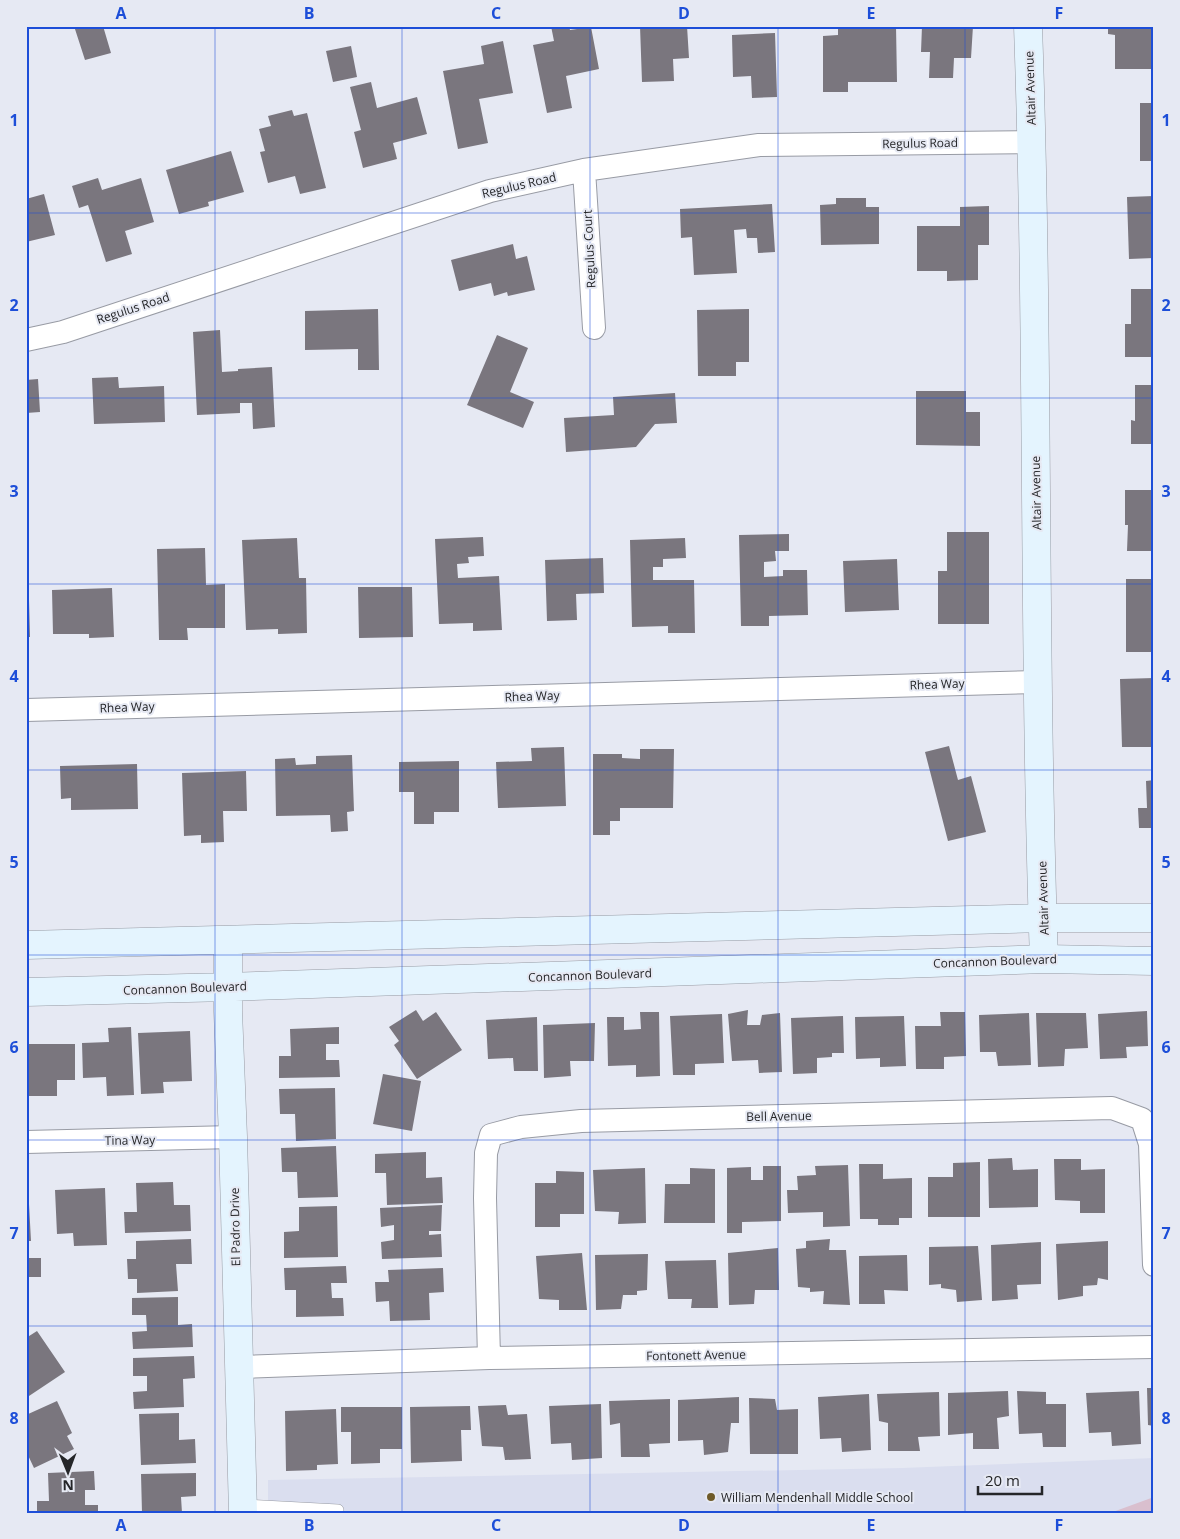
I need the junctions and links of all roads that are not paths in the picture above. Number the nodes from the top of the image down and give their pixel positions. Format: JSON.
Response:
{"nodes":[{"id":1,"x":1028,"y":26,"type":"edge"},
{"id":2,"x":1032,"y":142,"type":"junction"},
{"id":3,"x":584,"y":170,"type":"junction"},
{"id":4,"x":594,"y":328,"type":"dead end"},
{"id":5,"x":26,"y":340,"type":"edge"},
{"id":6,"x":1037,"y":682,"type":"junction"},
{"id":7,"x":26,"y":710,"type":"edge"},
{"id":8,"x":1043,"y":918,"type":"junction"},
{"id":9,"x":1154,"y":918,"type":"edge"},
{"id":10,"x":228,"y":940,"type":"junction"},
{"id":11,"x":26,"y":945,"type":"edge"},
{"id":12,"x":1044,"y":959,"type":"junction"},
{"id":13,"x":1154,"y":960,"type":"edge"},
{"id":14,"x":228,"y":987,"type":"junction"},
{"id":15,"x":26,"y":992,"type":"edge"},
{"id":16,"x":233,"y":1137,"type":"junction"},
{"id":17,"x":26,"y":1142,"type":"edge"},
{"id":18,"x":1154,"y":1265,"type":"edge"},
{"id":19,"x":1154,"y":1347,"type":"edge"},
{"id":20,"x":489,"y":1358,"type":"junction"},
{"id":21,"x":239,"y":1367,"type":"junction"},
{"id":22,"x":242,"y":1509,"type":"edge"},
{"id":23,"x":338,"y":1510,"type":"dead end"}],
"edges":[{"from":1,"to":2,"type":"main road","name":"Altair Avenue"},
{"from":2,"to":3,"type":"street","name":"Regulus Road"},
{"from":2,"to":6,"type":"main road","name":"Altair Avenue"},
{"from":3,"to":4,"type":"street","name":"Regulus Court"},
{"from":3,"to":5,"type":"street","name":"Regulus Road"},
{"from":6,"to":7,"type":"street","name":"Rhea Way"},
{"from":6,"to":8,"type":"main road","name":"Altair Avenue"},
{"from":8,"to":9,"type":"main road"},
{"from":8,"to":10,"type":"main road"},
{"from":8,"to":12,"type":"main road","name":"Altair Avenue"},
{"from":10,"to":11,"type":"main road"},
{"from":10,"to":14,"type":"main road","name":"El Padro Drive"},
{"from":12,"to":13,"type":"main road","name":"Concannon Boulevard"},
{"from":12,"to":14,"type":"main road","name":"Concannon Boulevard"},
{"from":14,"to":15,"type":"main road","name":"Concannon Boulevard"},
{"from":14,"to":16,"type":"main road","name":"El Padro Drive"},
{"from":16,"to":17,"type":"street","name":"Tina Way"},
{"from":16,"to":21,"type":"main road","name":"El Padro Drive"},
{"from":18,"to":20,"type":"street","name":"Bell Avenue"},
{"from":19,"to":20,"type":"street","name":"Fontonett Avenue"},
{"from":20,"to":21,"type":"street","name":"Fontonett Avenue"},
{"from":21,"to":22,"type":"main road","name":"El Padro Drive"},
{"from":22,"to":23,"type":"lane"}]}
